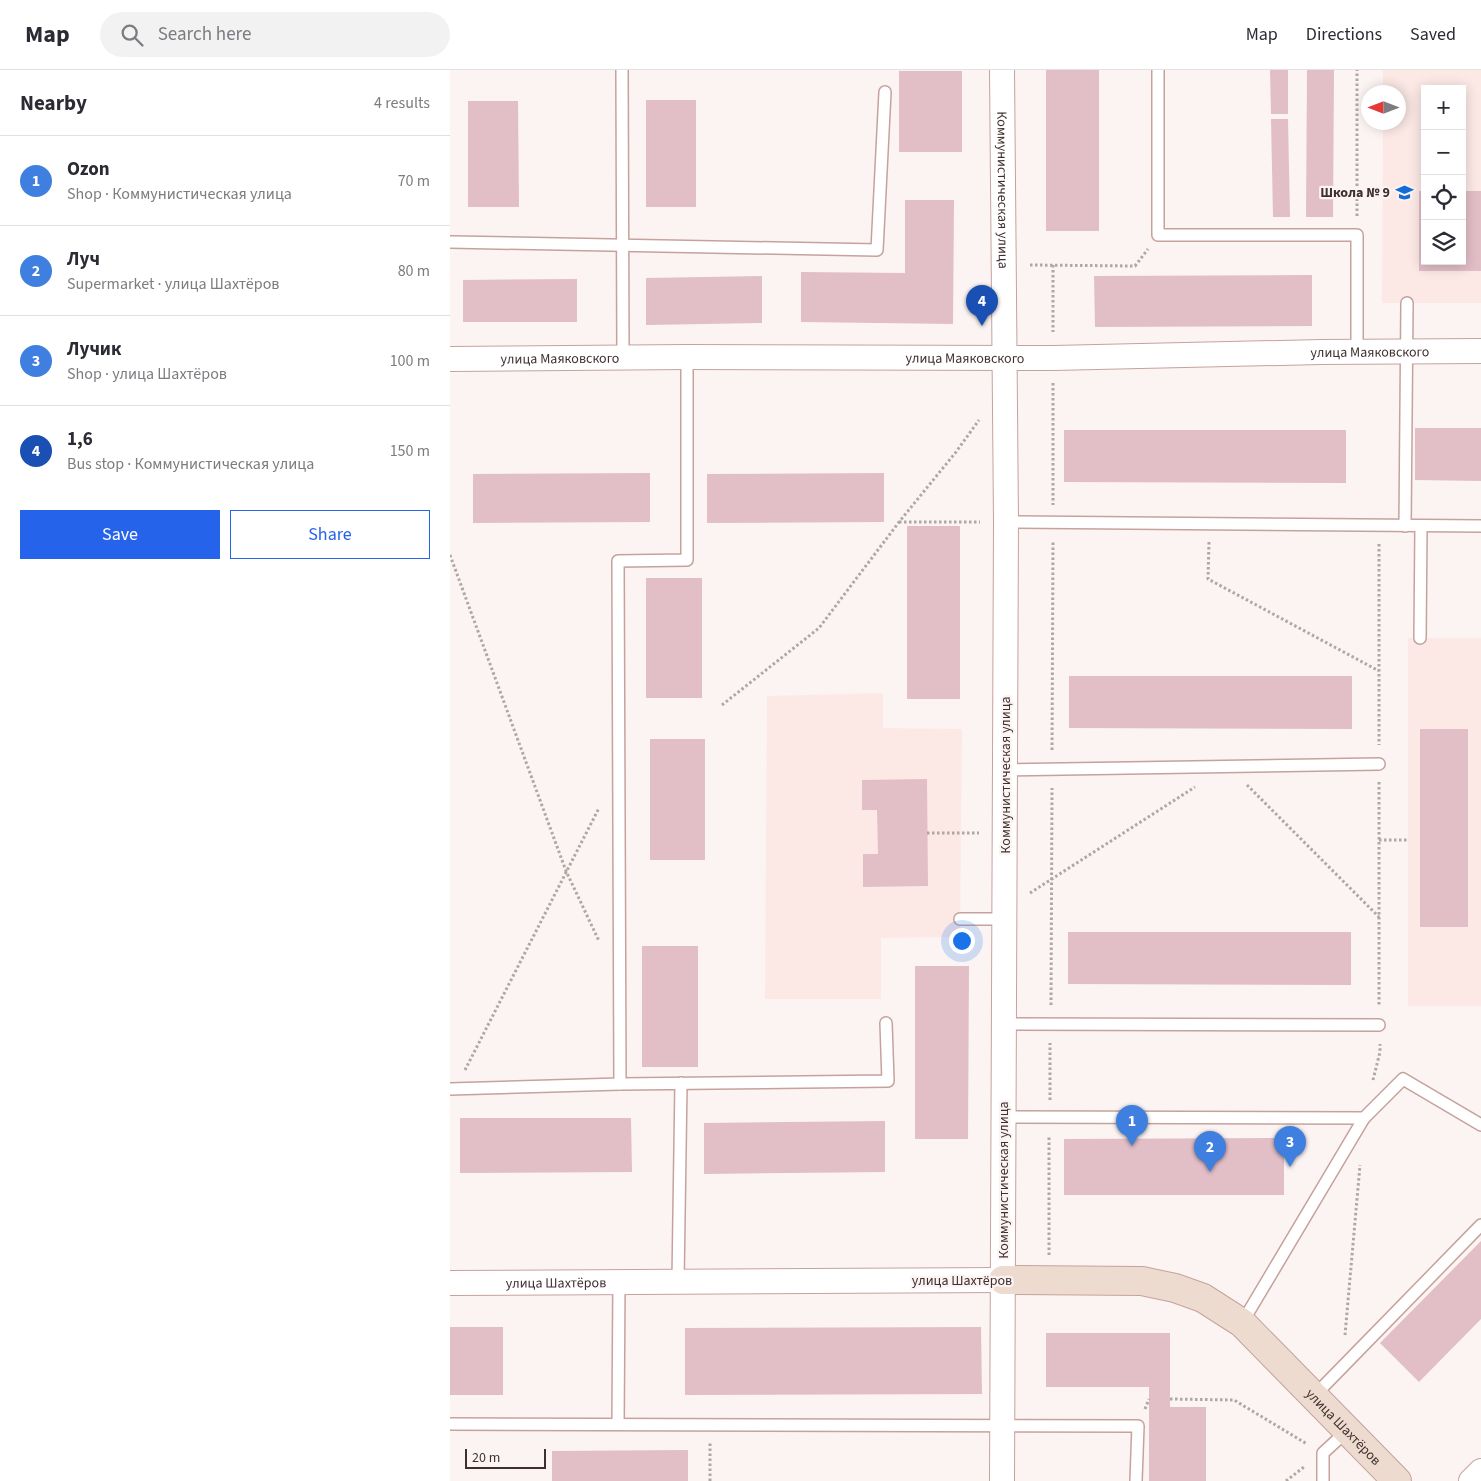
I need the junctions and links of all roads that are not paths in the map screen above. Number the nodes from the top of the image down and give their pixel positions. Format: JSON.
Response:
{"nodes":[{"id":1,"x":622,"y":70,"type":"edge"},
{"id":2,"x":1002,"y":70,"type":"edge"},
{"id":3,"x":1158,"y":70,"type":"edge"},
{"id":4,"x":885,"y":92,"type":"dead end"},
{"id":5,"x":450,"y":242,"type":"edge"},
{"id":6,"x":623,"y":245,"type":"junction"},
{"id":7,"x":1407,"y":303,"type":"dead end"},
{"id":8,"x":1481,"y":351,"type":"edge"},
{"id":9,"x":1356,"y":352,"type":"junction"},
{"id":10,"x":1407,"y":352,"type":"junction"},
{"id":11,"x":623,"y":357,"type":"junction"},
{"id":12,"x":687,"y":357,"type":"junction"},
{"id":13,"x":1004,"y":358,"type":"junction"},
{"id":14,"x":450,"y":359,"type":"edge"},
{"id":15,"x":1006,"y":522,"type":"junction"},
{"id":16,"x":1405,"y":526,"type":"junction"},
{"id":17,"x":1421,"y":526,"type":"junction"},
{"id":18,"x":1481,"y":526,"type":"edge"},
{"id":19,"x":1420,"y":638,"type":"dead end"},
{"id":20,"x":1380,"y":764,"type":"road end"},
{"id":21,"x":1005,"y":770,"type":"junction"},
{"id":22,"x":1004,"y":914,"type":"junction"},
{"id":23,"x":960,"y":919,"type":"dead end"},
{"id":24,"x":886,"y":1023,"type":"dead end"},
{"id":25,"x":1004,"y":1024,"type":"junction"},
{"id":26,"x":1380,"y":1025,"type":"road end"},
{"id":27,"x":681,"y":1083,"type":"junction"},
{"id":28,"x":620,"y":1084,"type":"junction"},
{"id":29,"x":452,"y":1089,"type":"edge"},
{"id":30,"x":1003,"y":1117,"type":"junction"},
{"id":31,"x":1364,"y":1118,"type":"junction"},
{"id":32,"x":1481,"y":1125,"type":"edge"},
{"id":33,"x":1481,"y":1225,"type":"edge"},
{"id":34,"x":1003,"y":1280,"type":"junction"},
{"id":35,"x":619,"y":1282,"type":"junction"},
{"id":36,"x":678,"y":1282,"type":"junction"},
{"id":37,"x":450,"y":1283,"type":"edge"},
{"id":38,"x":1242,"y":1323,"type":"junction"},
{"id":39,"x":1314,"y":1396,"type":"junction"},
{"id":40,"x":450,"y":1424,"type":"edge"},
{"id":41,"x":618,"y":1424,"type":"junction"},
{"id":42,"x":1002,"y":1426,"type":"junction"},
{"id":43,"x":1348,"y":1430,"type":"junction"},
{"id":44,"x":1481,"y":1470,"type":"edge"},
{"id":45,"x":1002,"y":1481,"type":"edge"},
{"id":46,"x":1136,"y":1481,"type":"edge"},
{"id":47,"x":1323,"y":1481,"type":"edge"},
{"id":48,"x":1397,"y":1481,"type":"edge"},
{"id":49,"x":1470,"y":1481,"type":"edge"}],
"edges":[{"from":1,"to":6,"type":"lane"},
{"from":2,"to":13,"type":"street","name":"Коммунистическая улица"},
{"from":3,"to":9,"type":"lane"},
{"from":4,"to":6,"type":"lane"},
{"from":5,"to":6,"type":"lane"},
{"from":6,"to":11,"type":"lane"},
{"from":7,"to":10,"type":"lane"},
{"from":8,"to":10,"type":"street","name":"улица Маяковского"},
{"from":9,"to":10,"type":"street","name":"улица Маяковского"},
{"from":9,"to":13,"type":"street","name":"улица Маяковского"},
{"from":10,"to":16,"type":"lane"},
{"from":11,"to":12,"type":"street","name":"улица Маяковского"},
{"from":11,"to":14,"type":"street","name":"улица Маяковского"},
{"from":12,"to":13,"type":"street","name":"улица Маяковского"},
{"from":12,"to":28,"type":"lane"},
{"from":13,"to":15,"type":"street","name":"Коммунистическая улица"},
{"from":15,"to":16,"type":"lane"},
{"from":15,"to":21,"type":"street","name":"Коммунистическая улица"},
{"from":16,"to":17,"type":"lane"},
{"from":17,"to":18,"type":"lane"},
{"from":17,"to":19,"type":"lane"},
{"from":20,"to":21,"type":"lane"},
{"from":21,"to":22,"type":"street","name":"Коммунистическая улица"},
{"from":22,"to":23,"type":"lane"},
{"from":22,"to":25,"type":"street","name":"Коммунистическая улица"},
{"from":24,"to":27,"type":"lane"},
{"from":25,"to":26,"type":"lane"},
{"from":25,"to":30,"type":"street","name":"Коммунистическая улица"},
{"from":27,"to":28,"type":"lane"},
{"from":27,"to":36,"type":"lane"},
{"from":28,"to":29,"type":"lane"},
{"from":30,"to":31,"type":"lane"},
{"from":30,"to":34,"type":"street","name":"Коммунистическая улица"},
{"from":31,"to":32,"type":"lane"},
{"from":31,"to":38,"type":"lane"},
{"from":33,"to":39,"type":"lane"},
{"from":34,"to":36,"type":"street","name":"улица Шахтёров"},
{"from":34,"to":38,"type":"street","name":"улица Шахтёров"},
{"from":34,"to":42,"type":"street","name":"Коммунистическая улица"},
{"from":35,"to":36,"type":"street","name":"улица Шахтёров"},
{"from":35,"to":37,"type":"street","name":"улица Шахтёров"},
{"from":35,"to":41,"type":"lane"},
{"from":38,"to":39,"type":"street","name":"улица Шахтёров"},
{"from":39,"to":43,"type":"street","name":"улица Шахтёров"},
{"from":40,"to":41,"type":"lane"},
{"from":41,"to":42,"type":"lane"},
{"from":42,"to":45,"type":"street","name":"Коммунистическая улица"},
{"from":42,"to":46,"type":"lane"},
{"from":43,"to":47,"type":"lane"},
{"from":43,"to":48,"type":"street","name":"улица Шахтёров"},
{"from":44,"to":49,"type":"street"}]}
